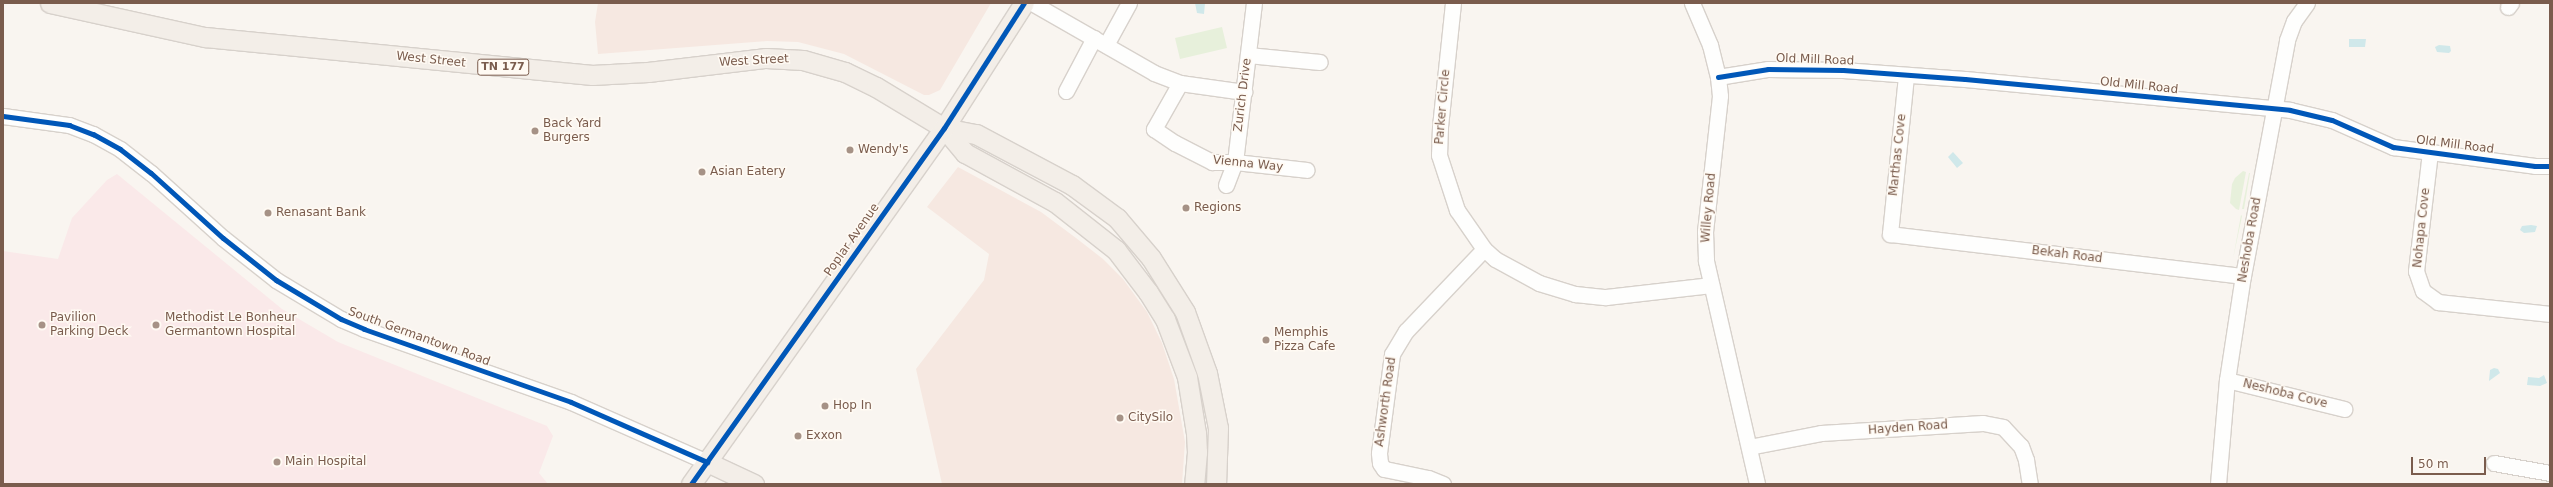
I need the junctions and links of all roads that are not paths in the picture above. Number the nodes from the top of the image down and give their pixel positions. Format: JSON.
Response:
{"nodes":[{"id":1,"x":50,"y":3,"type":"edge"},
{"id":2,"x":1024,"y":3,"type":"edge"},
{"id":3,"x":1032,"y":3,"type":"edge"},
{"id":4,"x":1129,"y":3,"type":"edge"},
{"id":5,"x":1254,"y":3,"type":"edge"},
{"id":6,"x":1454,"y":3,"type":"edge"},
{"id":7,"x":1692,"y":3,"type":"edge"},
{"id":8,"x":2307,"y":3,"type":"edge"},
{"id":9,"x":1100,"y":42,"type":"junction"},
{"id":10,"x":1248,"y":55,"type":"junction"},
{"id":11,"x":1320,"y":62,"type":"dead end"},
{"id":12,"x":1906,"y":76,"type":"junction"},
{"id":13,"x":1718,"y":77,"type":"junction"},
{"id":14,"x":1180,"y":83,"type":"junction"},
{"id":15,"x":1066,"y":91,"type":"dead end"},
{"id":16,"x":1244,"y":92,"type":"junction"},
{"id":17,"x":2274,"y":109,"type":"junction"},
{"id":18,"x":3,"y":116,"type":"edge"},
{"id":19,"x":944,"y":128,"type":"junction"},
{"id":20,"x":2430,"y":152,"type":"junction"},
{"id":21,"x":1235,"y":162,"type":"junction"},
{"id":22,"x":2550,"y":166,"type":"edge"},
{"id":23,"x":1307,"y":170,"type":"dead end"},
{"id":24,"x":1226,"y":185,"type":"dead end"},
{"id":25,"x":1890,"y":234,"type":"joint"},
{"id":26,"x":1484,"y":249,"type":"junction"},
{"id":27,"x":2243,"y":276,"type":"junction"},
{"id":28,"x":1712,"y":285,"type":"junction"},
{"id":29,"x":2550,"y":314,"type":"edge"},
{"id":30,"x":2227,"y":380,"type":"junction"},
{"id":31,"x":2344,"y":409,"type":"dead end"},
{"id":32,"x":1749,"y":448,"type":"junction"},
{"id":33,"x":707,"y":462,"type":"junction"},
{"id":34,"x":2494,"y":463,"type":"dead end"},
{"id":35,"x":2550,"y":473,"type":"edge"},
{"id":36,"x":691,"y":484,"type":"edge"},
{"id":37,"x":754,"y":484,"type":"edge"},
{"id":38,"x":1194,"y":484,"type":"edge"},
{"id":39,"x":1216,"y":484,"type":"edge"},
{"id":40,"x":1443,"y":484,"type":"edge"},
{"id":41,"x":1757,"y":484,"type":"edge"},
{"id":42,"x":2030,"y":484,"type":"edge"},
{"id":43,"x":2218,"y":484,"type":"edge"}],
"edges":[{"from":1,"to":19,"type":"main road","name":"West Street","number":"TN 177"},
{"from":2,"to":19,"type":"main road","name":"Poplar Avenue"},
{"from":3,"to":9,"type":"street"},
{"from":4,"to":9,"type":"street"},
{"from":5,"to":10,"type":"street","name":"Zurich Drive"},
{"from":6,"to":26,"type":"street","name":"Parker Circle"},
{"from":7,"to":13,"type":"street","name":"Willey Road"},
{"from":8,"to":17,"type":"street","name":"Neshoba Road"},
{"from":9,"to":14,"type":"street"},
{"from":9,"to":15,"type":"street"},
{"from":10,"to":11,"type":"street"},
{"from":10,"to":16,"type":"street","name":"Zurich Drive"},
{"from":12,"to":13,"type":"street","name":"Old Mill Road"},
{"from":12,"to":17,"type":"street","name":"Old Mill Road"},
{"from":12,"to":25,"type":"street","name":"Marthas Cove"},
{"from":13,"to":28,"type":"street","name":"Willey Road"},
{"from":14,"to":16,"type":"street"},
{"from":14,"to":21,"type":"street","name":"Vienna Way"},
{"from":16,"to":21,"type":"street","name":"Zurich Drive"},
{"from":17,"to":20,"type":"street","name":"Old Mill Road"},
{"from":17,"to":27,"type":"street","name":"Neshoba Road"},
{"from":18,"to":33,"type":"street","name":"South Germantown Road"},
{"from":19,"to":33,"type":"main road","name":"Poplar Avenue"},
{"from":19,"to":38,"type":"main road"},
{"from":19,"to":39,"type":"main road"},
{"from":20,"to":22,"type":"street","name":"Old Mill Road"},
{"from":20,"to":29,"type":"street","name":"Nohapa Cove"},
{"from":21,"to":23,"type":"street","name":"Vienna Way"},
{"from":21,"to":24,"type":"street","name":"Zurich Drive"},
{"from":25,"to":27,"type":"street","name":"Bekah Road"},
{"from":26,"to":28,"type":"street","name":"Parker Circle"},
{"from":26,"to":40,"type":"street","name":"Ashworth Road"},
{"from":27,"to":30,"type":"street","name":"Neshoba Road"},
{"from":28,"to":32,"type":"street","name":"Willey Road"},
{"from":30,"to":31,"type":"street","name":"Neshoba Cove"},
{"from":30,"to":43,"type":"street","name":"Neshoba Road"},
{"from":32,"to":41,"type":"street","name":"Willey Road"},
{"from":32,"to":42,"type":"street","name":"Hayden Road"},
{"from":33,"to":36,"type":"main road","name":"Poplar Avenue"},
{"from":33,"to":37,"type":"main road","name":"South Germantown Road"},
{"from":34,"to":35,"type":"street"}]}
